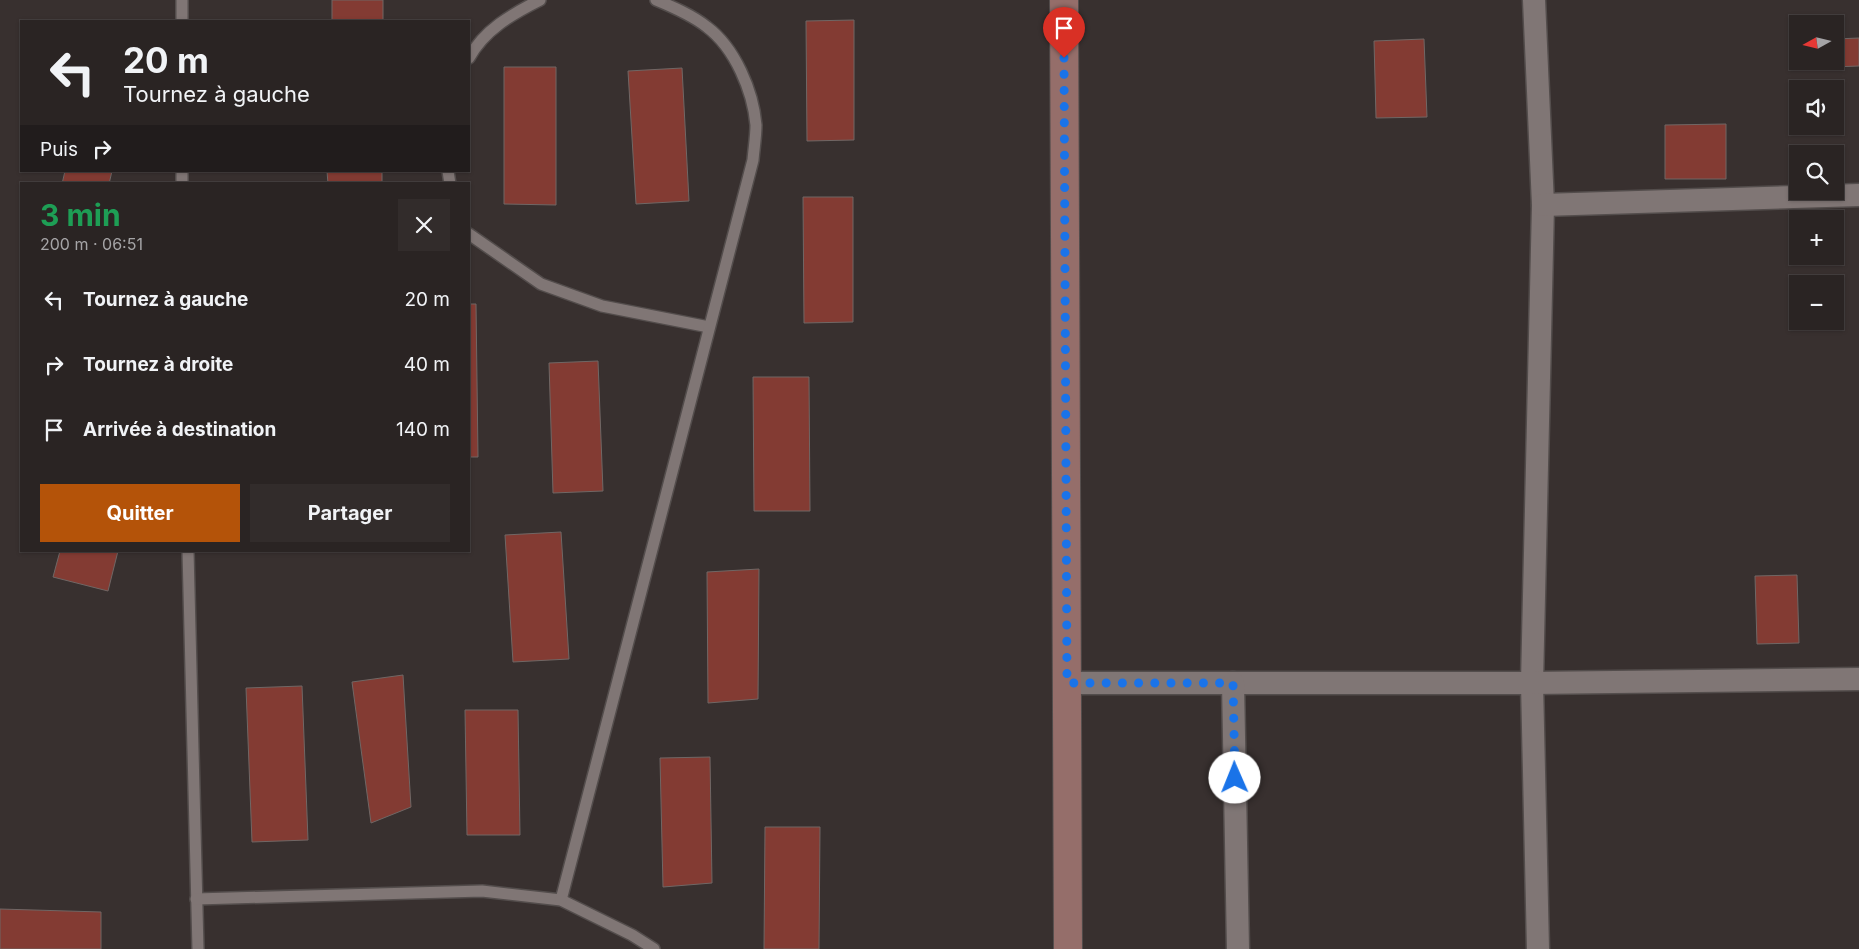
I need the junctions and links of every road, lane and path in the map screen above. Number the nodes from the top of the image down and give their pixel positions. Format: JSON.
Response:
{"nodes":[{"id":1,"x":182,"y":0,"type":"edge"},
{"id":2,"x":540,"y":0,"type":"edge"},
{"id":3,"x":656,"y":0,"type":"edge"},
{"id":4,"x":1064,"y":0,"type":"edge"},
{"id":5,"x":1534,"y":0,"type":"edge"},
{"id":6,"x":182,"y":20,"type":"edge"},
{"id":7,"x":470,"y":56,"type":"edge"},
{"id":8,"x":1859,"y":195,"type":"edge"},
{"id":9,"x":1543,"y":205,"type":"junction"},
{"id":10,"x":470,"y":235,"type":"edge"},
{"id":11,"x":709,"y":326,"type":"junction"},
{"id":12,"x":188,"y":552,"type":"edge"},
{"id":13,"x":1859,"y":679,"type":"edge"},
{"id":14,"x":1067,"y":683,"type":"junction"},
{"id":15,"x":1233,"y":683,"type":"junction"},
{"id":16,"x":1532,"y":683,"type":"junction"},
{"id":17,"x":196,"y":899,"type":"junction"},
{"id":18,"x":561,"y":900,"type":"junction"},
{"id":19,"x":198,"y":949,"type":"edge"},
{"id":20,"x":654,"y":949,"type":"edge"},
{"id":21,"x":1068,"y":949,"type":"edge"},
{"id":22,"x":1238,"y":949,"type":"edge"},
{"id":23,"x":1538,"y":949,"type":"edge"}],
"edges":[{"from":1,"to":6,"type":"lane"},
{"from":2,"to":7,"type":"lane"},
{"from":3,"to":11,"type":"lane"},
{"from":4,"to":14,"type":"street"},
{"from":5,"to":9,"type":"street"},
{"from":8,"to":9,"type":"street"},
{"from":9,"to":16,"type":"street"},
{"from":10,"to":11,"type":"lane"},
{"from":11,"to":18,"type":"lane"},
{"from":12,"to":17,"type":"lane"},
{"from":13,"to":16,"type":"street"},
{"from":14,"to":15,"type":"street"},
{"from":14,"to":21,"type":"street"},
{"from":15,"to":16,"type":"street"},
{"from":15,"to":22,"type":"street"},
{"from":16,"to":23,"type":"street"},
{"from":17,"to":18,"type":"lane"},
{"from":17,"to":19,"type":"lane"},
{"from":18,"to":20,"type":"lane"}]}
